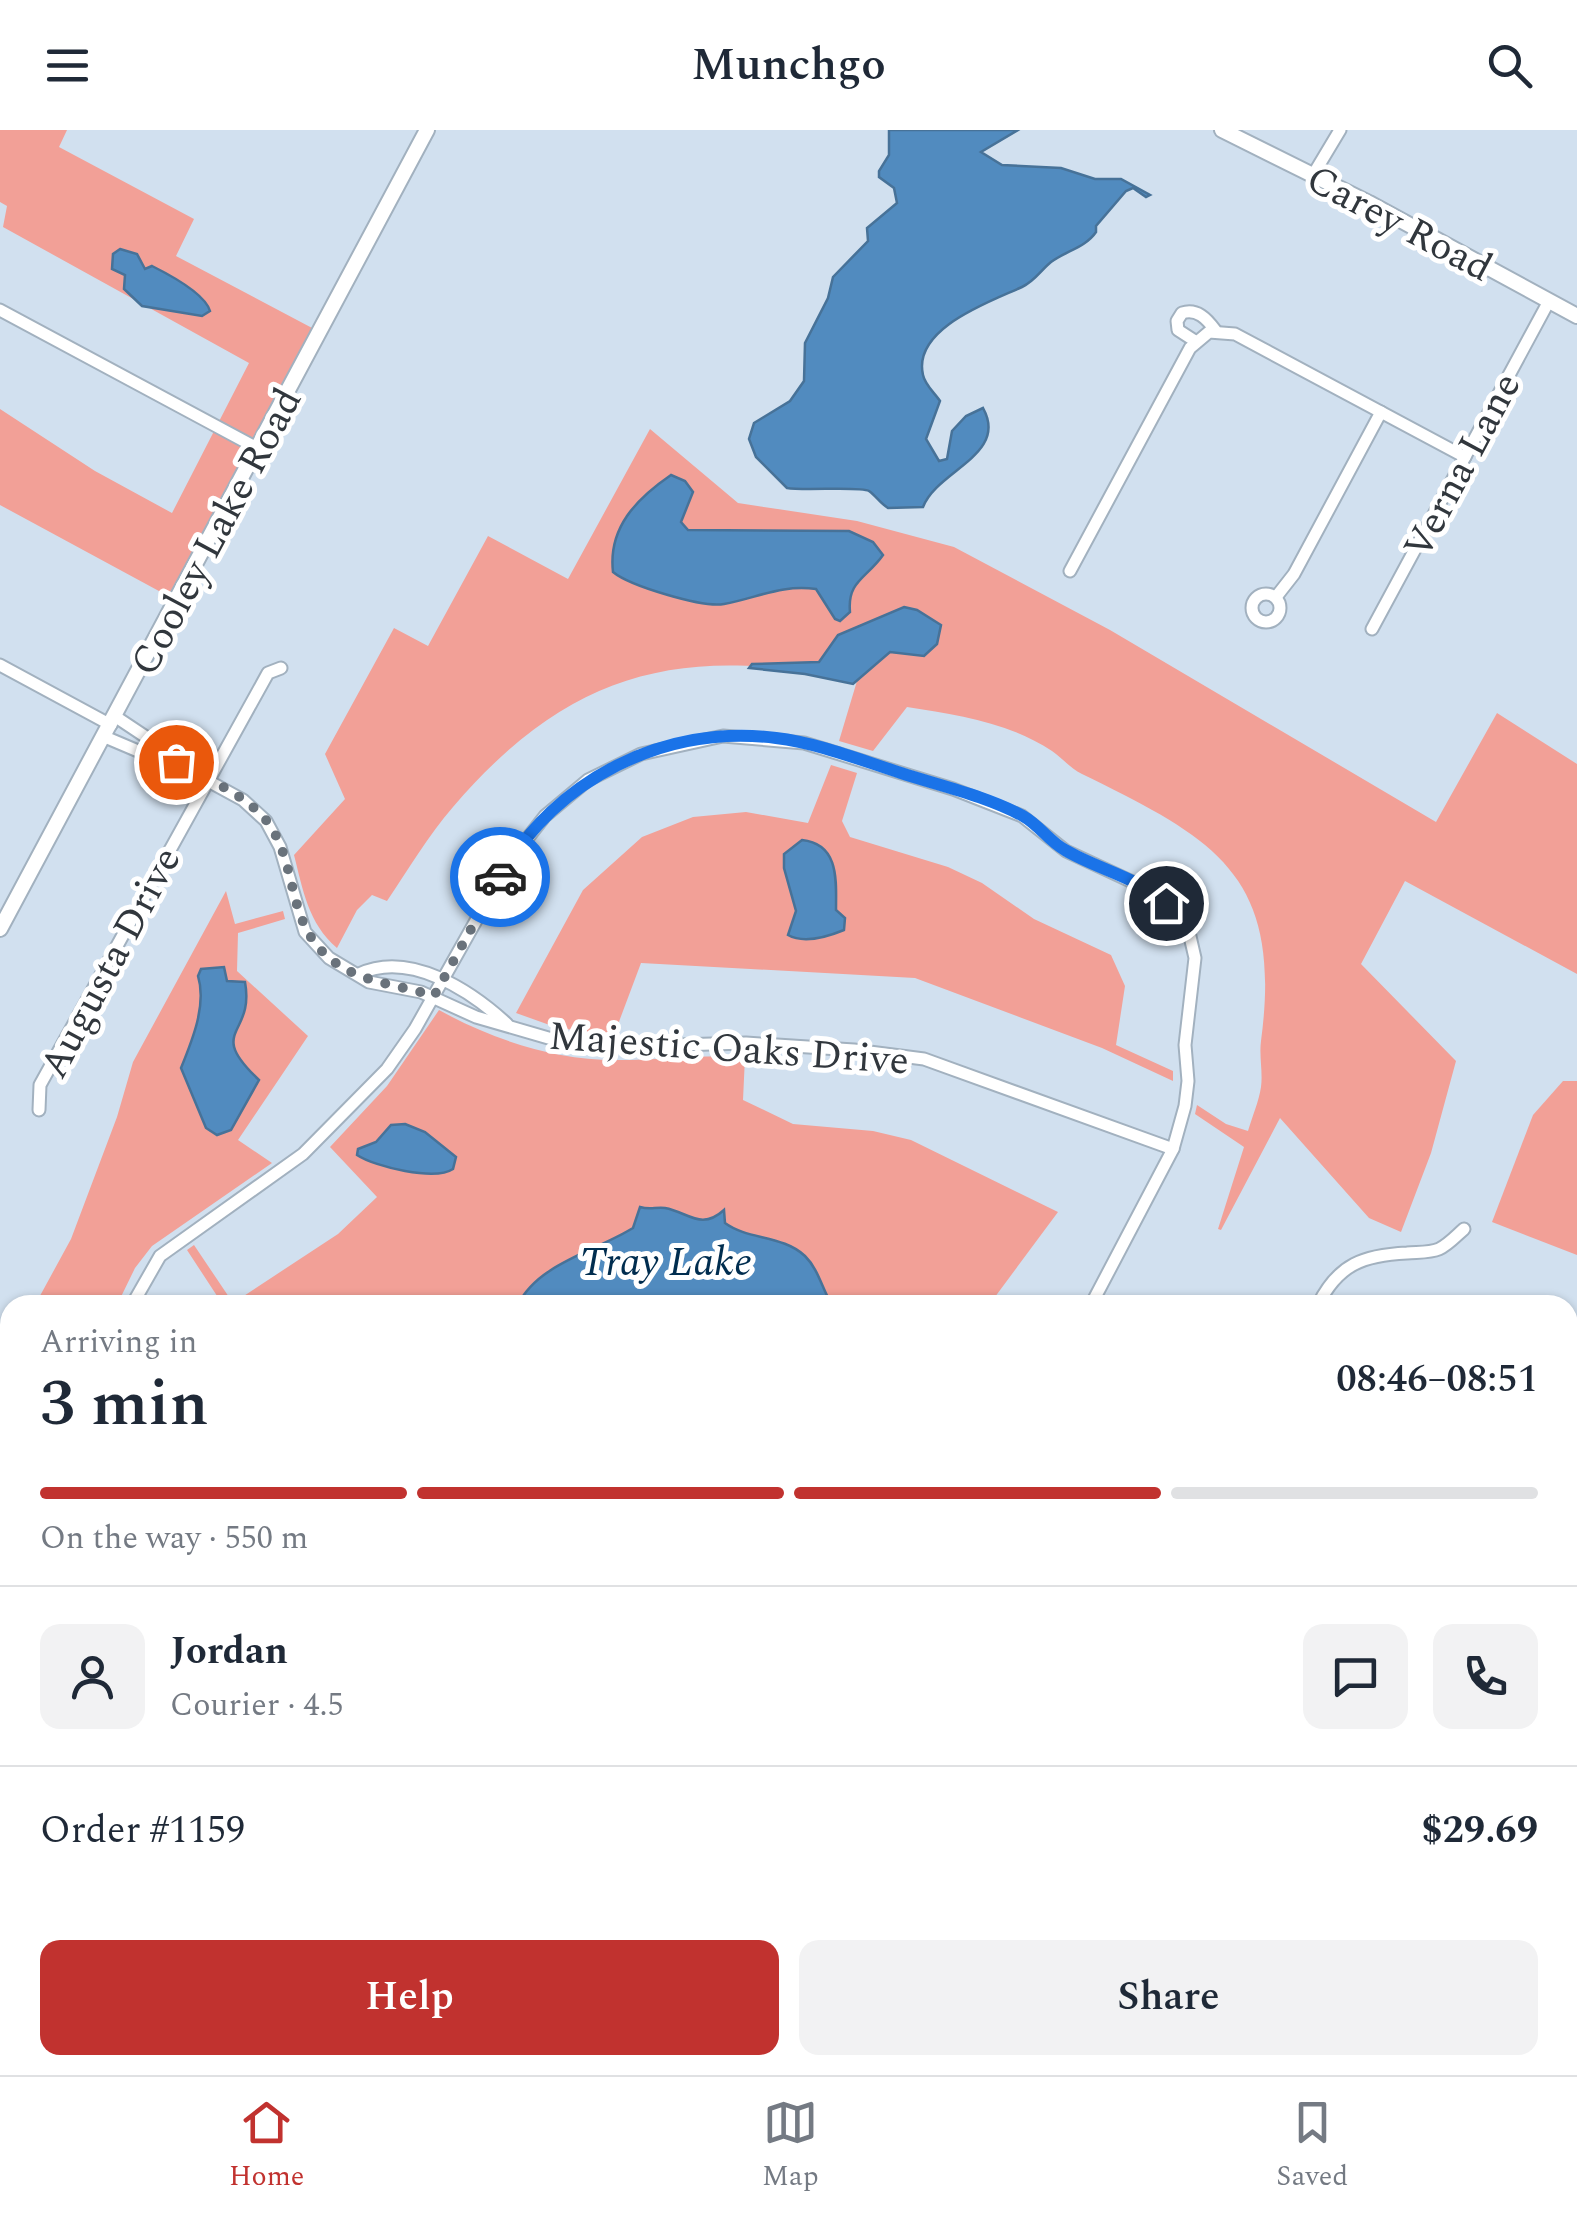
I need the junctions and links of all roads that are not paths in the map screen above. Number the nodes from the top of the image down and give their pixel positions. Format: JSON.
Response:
{"nodes":[{"id":1,"x":427,"y":130,"type":"edge"},
{"id":2,"x":1222,"y":130,"type":"edge"},
{"id":3,"x":1340,"y":130,"type":"edge"},
{"id":4,"x":1313,"y":175,"type":"junction"},
{"id":5,"x":1549,"y":301,"type":"junction"},
{"id":6,"x":0,"y":310,"type":"edge"},
{"id":7,"x":1577,"y":316,"type":"edge"},
{"id":8,"x":1215,"y":330,"type":"junction"},
{"id":9,"x":1194,"y":341,"type":"junction"},
{"id":10,"x":1381,"y":412,"type":"junction"},
{"id":11,"x":259,"y":449,"type":"junction"},
{"id":12,"x":1465,"y":457,"type":"junction"},
{"id":13,"x":1070,"y":571,"type":"dead end"},
{"id":14,"x":1276,"y":598,"type":"dead end"},
{"id":15,"x":1372,"y":629,"type":"dead end"},
{"id":16,"x":0,"y":665,"type":"edge"},
{"id":17,"x":281,"y":668,"type":"dead end"},
{"id":18,"x":111,"y":726,"type":"junction"},
{"id":19,"x":155,"y":752,"type":"junction"},
{"id":20,"x":207,"y":779,"type":"junction"},
{"id":21,"x":0,"y":930,"type":"edge"},
{"id":22,"x":359,"y":974,"type":"junction"},
{"id":23,"x":444,"y":979,"type":"junction"},
{"id":24,"x":434,"y":996,"type":"junction"},
{"id":25,"x":510,"y":1028,"type":"junction"},
{"id":26,"x":39,"y":1110,"type":"dead end"},
{"id":27,"x":1173,"y":1149,"type":"junction"},
{"id":28,"x":1464,"y":1229,"type":"dead end"},
{"id":29,"x":138,"y":1295,"type":"edge"},
{"id":30,"x":1096,"y":1295,"type":"edge"},
{"id":31,"x":1323,"y":1295,"type":"edge"}],
"edges":[{"from":1,"to":11,"type":"street","name":"Cooley Lake Road"},
{"from":2,"to":4,"type":"street","name":"Carey Road"},
{"from":3,"to":4,"type":"street"},
{"from":4,"to":5,"type":"street","name":"Carey Road"},
{"from":5,"to":7,"type":"street","name":"Carey Road"},
{"from":5,"to":12,"type":"street","name":"Verna Lane"},
{"from":6,"to":11,"type":"street"},
{"from":8,"to":9,"type":"street"},
{"from":8,"to":9,"type":"street"},
{"from":8,"to":10,"type":"street"},
{"from":9,"to":13,"type":"street"},
{"from":10,"to":12,"type":"street"},
{"from":10,"to":14,"type":"street"},
{"from":11,"to":18,"type":"street","name":"Cooley Lake Road"},
{"from":12,"to":15,"type":"street","name":"Verna Lane"},
{"from":16,"to":18,"type":"street"},
{"from":17,"to":20,"type":"street","name":"Augusta Drive"},
{"from":18,"to":19,"type":"street","name":"Majestic Oaks Drive"},
{"from":18,"to":19,"type":"street","name":"Majestic Oaks Drive"},
{"from":18,"to":21,"type":"street","name":"Cooley Lake Road"},
{"from":19,"to":20,"type":"street","name":"Majestic Oaks Drive"},
{"from":20,"to":22,"type":"street","name":"Majestic Oaks Drive"},
{"from":20,"to":26,"type":"street","name":"Augusta Drive"},
{"from":22,"to":23,"type":"street","name":"Majestic Oaks Drive"},
{"from":22,"to":24,"type":"street","name":"Majestic Oaks Drive"},
{"from":23,"to":24,"type":"street"},
{"from":23,"to":25,"type":"street","name":"Majestic Oaks Drive"},
{"from":23,"to":27,"type":"street"},
{"from":24,"to":25,"type":"street","name":"Majestic Oaks Drive"},
{"from":24,"to":29,"type":"street"},
{"from":25,"to":27,"type":"street","name":"Majestic Oaks Drive"},
{"from":27,"to":30,"type":"street"},
{"from":28,"to":31,"type":"street"}]}
